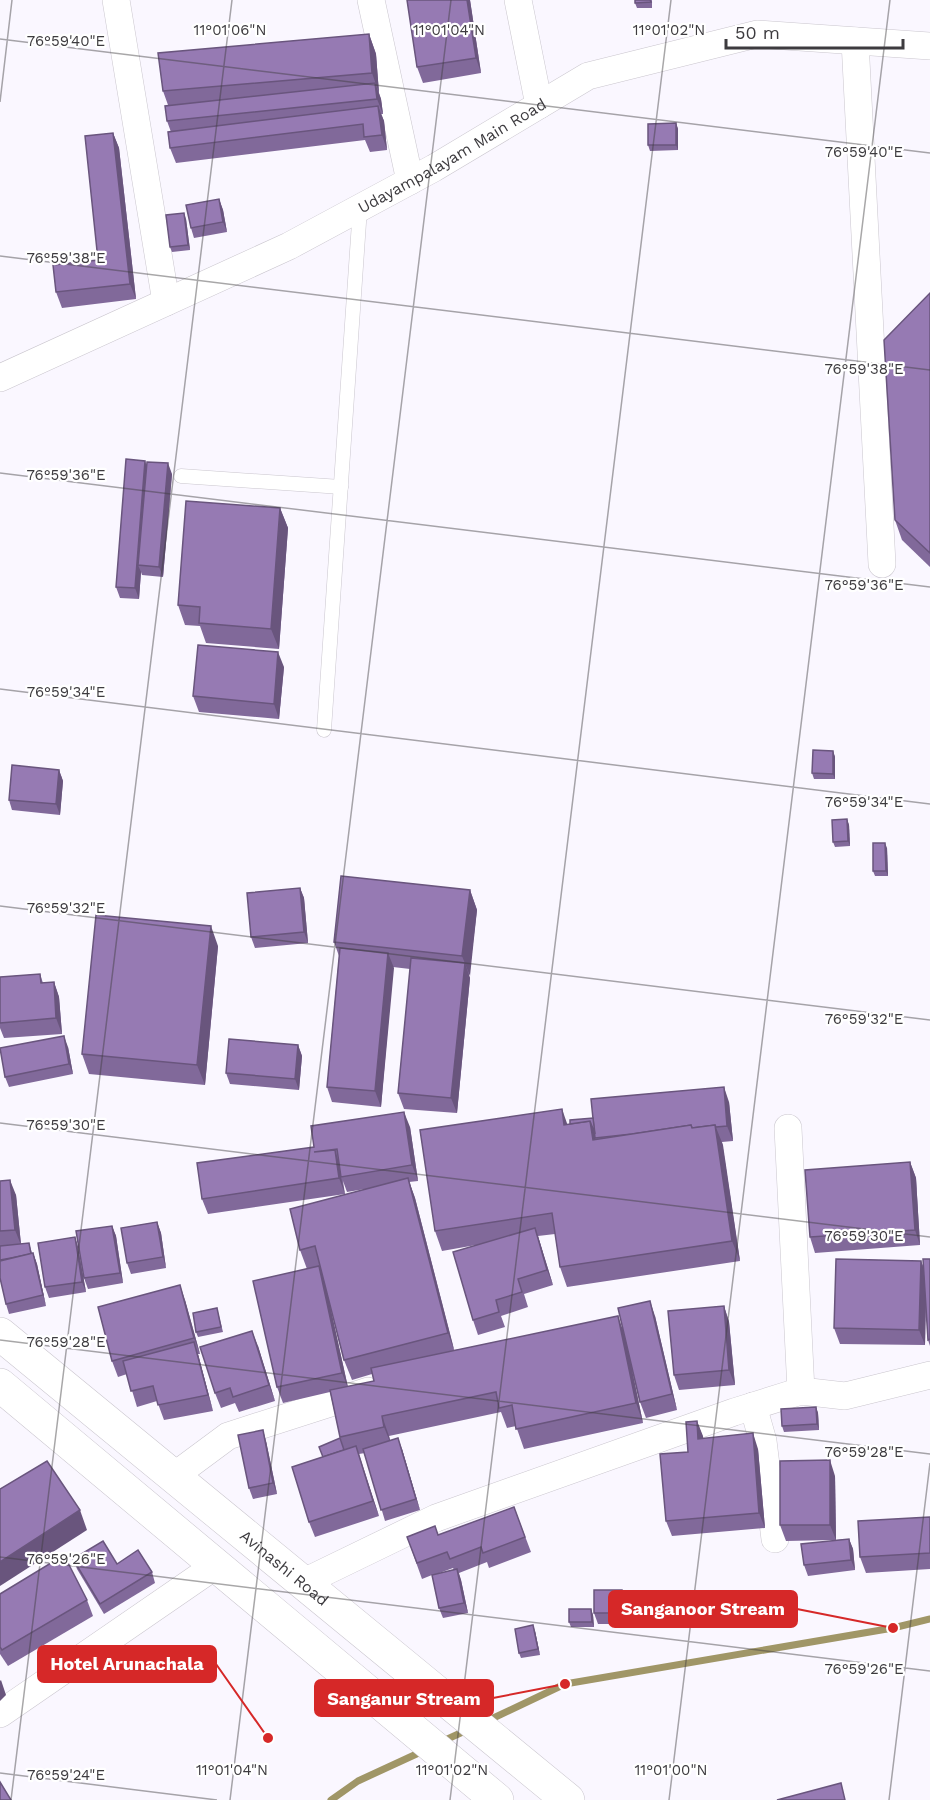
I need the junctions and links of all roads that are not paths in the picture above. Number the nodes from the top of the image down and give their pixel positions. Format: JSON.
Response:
{"nodes":[{"id":1,"x":116,"y":0,"type":"edge"},
{"id":2,"x":371,"y":0,"type":"edge"},
{"id":3,"x":518,"y":0,"type":"edge"},
{"id":4,"x":855,"y":41,"type":"junction"},
{"id":5,"x":930,"y":46,"type":"edge"},
{"id":6,"x":540,"y":105,"type":"junction"},
{"id":7,"x":410,"y":181,"type":"junction"},
{"id":8,"x":360,"y":208,"type":"junction"},
{"id":9,"x":166,"y":302,"type":"junction"},
{"id":10,"x":0,"y":378,"type":"edge"},
{"id":11,"x":181,"y":476,"type":"dead end"},
{"id":12,"x":341,"y":487,"type":"junction"},
{"id":13,"x":882,"y":564,"type":"dead end"},
{"id":14,"x":324,"y":730,"type":"dead end"},
{"id":15,"x":788,"y":1128,"type":"dead end"},
{"id":16,"x":0,"y":1334,"type":"edge"},
{"id":17,"x":930,"y":1375,"type":"edge"},
{"id":18,"x":392,"y":1381,"type":"edge"},
{"id":19,"x":0,"y":1385,"type":"edge"},
{"id":20,"x":801,"y":1391,"type":"junction"},
{"id":21,"x":753,"y":1406,"type":"junction"},
{"id":22,"x":174,"y":1476,"type":"junction"},
{"id":23,"x":774,"y":1539,"type":"dead end"},
{"id":24,"x":216,"y":1566,"type":"junction"},
{"id":25,"x":304,"y":1582,"type":"junction"},
{"id":26,"x":0,"y":1714,"type":"edge"},
{"id":27,"x":497,"y":1800,"type":"edge"},
{"id":28,"x":568,"y":1800,"type":"edge"}],
"edges":[{"from":1,"to":9,"type":"street"},
{"from":2,"to":7,"type":"street"},
{"from":3,"to":6,"type":"street"},
{"from":4,"to":5,"type":"street","name":"Udayampalayam Main Road"},
{"from":4,"to":6,"type":"street","name":"Udayampalayam Main Road"},
{"from":4,"to":13,"type":"street"},
{"from":6,"to":7,"type":"street","name":"Udayampalayam Main Road"},
{"from":7,"to":8,"type":"street","name":"Udayampalayam Main Road"},
{"from":8,"to":9,"type":"street","name":"Udayampalayam Main Road"},
{"from":8,"to":12,"type":"lane"},
{"from":9,"to":10,"type":"street","name":"Udayampalayam Main Road"},
{"from":11,"to":12,"type":"lane"},
{"from":12,"to":14,"type":"lane"},
{"from":15,"to":20,"type":"street"},
{"from":16,"to":22,"type":"main road","name":"Avinashi Road"},
{"from":17,"to":20,"type":"street"},
{"from":18,"to":22,"type":"street"},
{"from":19,"to":24,"type":"main road"},
{"from":20,"to":21,"type":"street"},
{"from":21,"to":23,"type":"street"},
{"from":21,"to":25,"type":"street"},
{"from":22,"to":25,"type":"main road","name":"Avinashi Road"},
{"from":24,"to":26,"type":"street"},
{"from":24,"to":27,"type":"main road"},
{"from":25,"to":28,"type":"main road","name":"Avinashi Road"}]}
